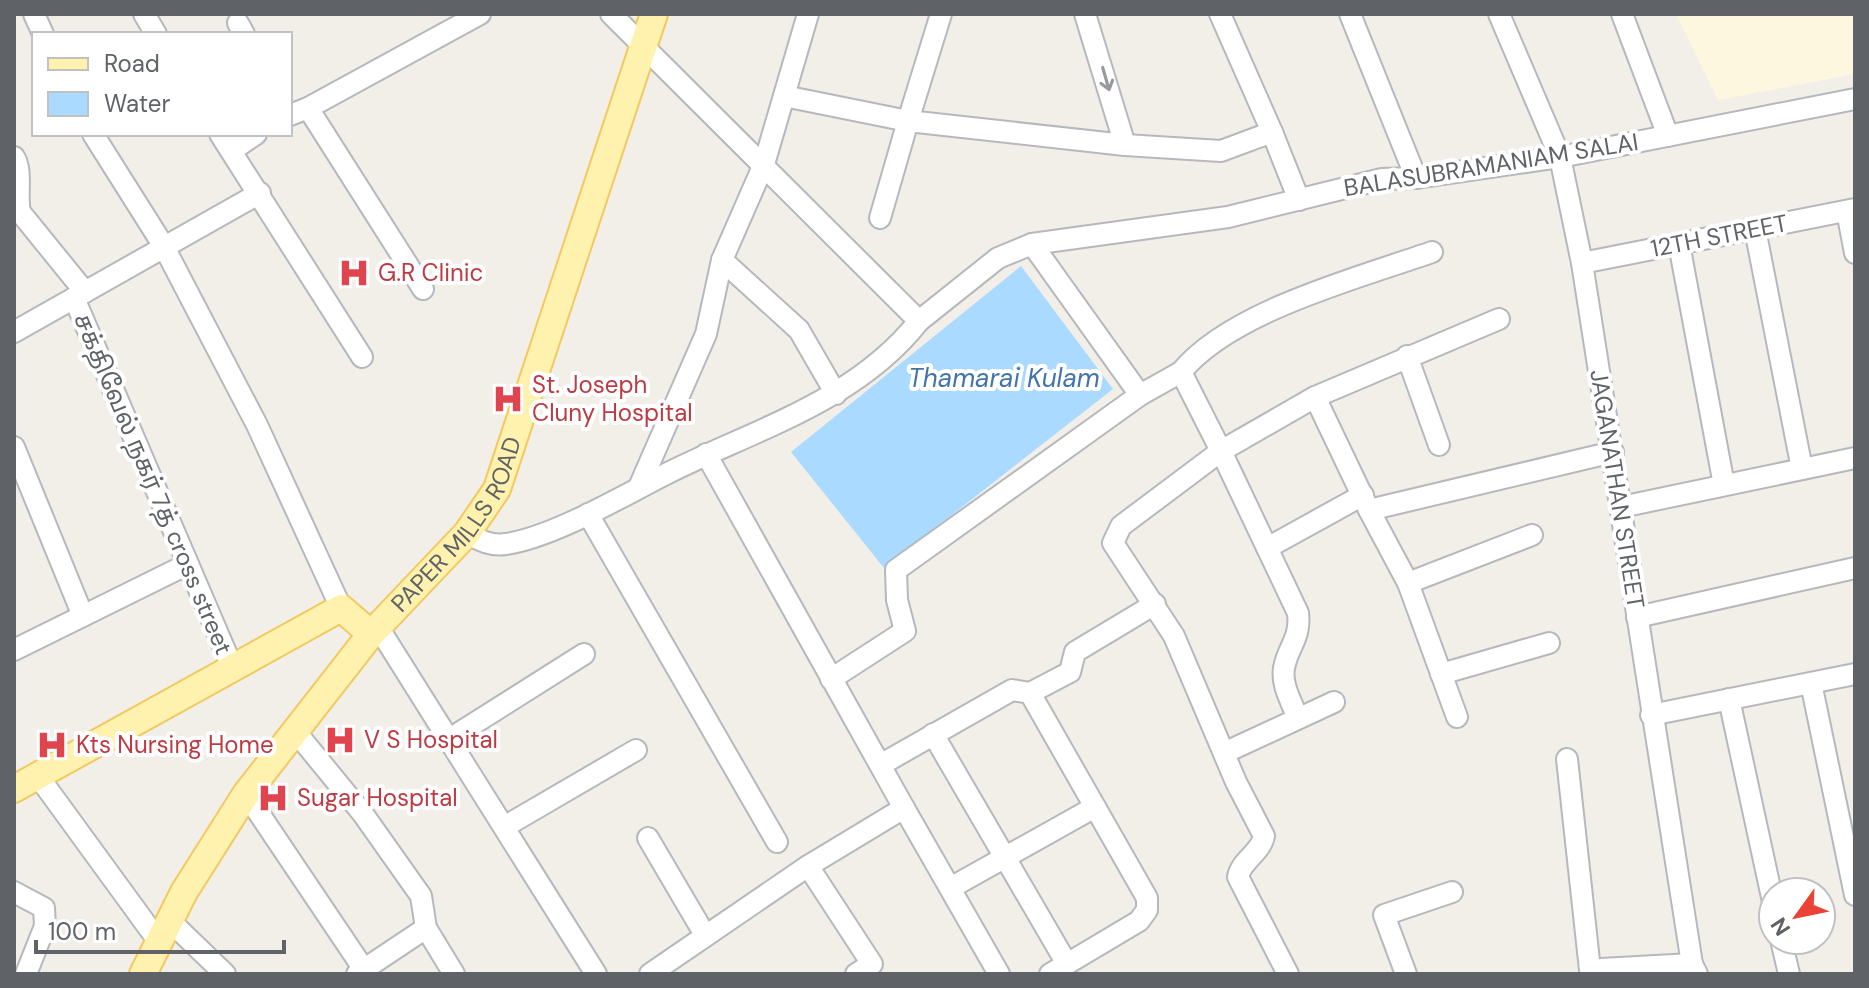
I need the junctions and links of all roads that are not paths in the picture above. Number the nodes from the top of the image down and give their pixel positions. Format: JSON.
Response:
{"nodes":[{"id":1,"x":144,"y":14,"type":"edge"},
{"id":2,"x":480,"y":14,"type":"edge"},
{"id":3,"x":611,"y":14,"type":"edge"},
{"id":4,"x":654,"y":14,"type":"edge"},
{"id":5,"x":808,"y":14,"type":"edge"},
{"id":6,"x":941,"y":14,"type":"edge"},
{"id":7,"x":1085,"y":14,"type":"edge"},
{"id":8,"x":1220,"y":14,"type":"edge"},
{"id":9,"x":1350,"y":14,"type":"edge"},
{"id":10,"x":1499,"y":14,"type":"edge"},
{"id":11,"x":1622,"y":14,"type":"edge"},
{"id":12,"x":155,"y":32,"type":"edge"},
{"id":13,"x":646,"y":45,"type":"junction"},
{"id":14,"x":784,"y":96,"type":"junction"},
{"id":15,"x":1855,"y":99,"type":"edge"},
{"id":16,"x":299,"y":111,"type":"edge"},
{"id":17,"x":908,"y":121,"type":"junction"},
{"id":18,"x":1272,"y":132,"type":"junction"},
{"id":19,"x":94,"y":136,"type":"edge"},
{"id":20,"x":248,"y":136,"type":"edge"},
{"id":21,"x":1668,"y":136,"type":"junction"},
{"id":22,"x":225,"y":142,"type":"edge"},
{"id":23,"x":1125,"y":145,"type":"junction"},
{"id":24,"x":14,"y":157,"type":"edge"},
{"id":25,"x":1560,"y":157,"type":"junction"},
{"id":26,"x":764,"y":164,"type":"junction"},
{"id":27,"x":1416,"y":178,"type":"junction"},
{"id":28,"x":260,"y":193,"type":"junction"},
{"id":29,"x":1299,"y":200,"type":"junction"},
{"id":30,"x":1851,"y":210,"type":"edge"},
{"id":31,"x":880,"y":218,"type":"dead end"},
{"id":32,"x":1755,"y":229,"type":"junction"},
{"id":33,"x":1032,"y":244,"type":"junction"},
{"id":34,"x":1679,"y":244,"type":"junction"},
{"id":35,"x":163,"y":245,"type":"junction"},
{"id":36,"x":1432,"y":252,"type":"dead end"},
{"id":37,"x":1855,"y":253,"type":"edge"},
{"id":38,"x":722,"y":260,"type":"junction"},
{"id":39,"x":1582,"y":263,"type":"junction"},
{"id":40,"x":423,"y":289,"type":"dead end"},
{"id":41,"x":79,"y":295,"type":"junction"},
{"id":42,"x":1499,"y":319,"type":"dead end"},
{"id":43,"x":919,"y":321,"type":"junction"},
{"id":44,"x":14,"y":332,"type":"edge"},
{"id":45,"x":1407,"y":356,"type":"junction"},
{"id":46,"x":362,"y":357,"type":"dead end"},
{"id":47,"x":1181,"y":372,"type":"junction"},
{"id":48,"x":836,"y":394,"type":"junction"},
{"id":49,"x":1140,"y":395,"type":"junction"},
{"id":50,"x":1315,"y":397,"type":"junction"},
{"id":51,"x":1439,"y":445,"type":"dead end"},
{"id":52,"x":14,"y":447,"type":"edge"},
{"id":53,"x":1221,"y":451,"type":"junction"},
{"id":54,"x":1613,"y":452,"type":"junction"},
{"id":55,"x":706,"y":454,"type":"junction"},
{"id":56,"x":1855,"y":458,"type":"edge"},
{"id":57,"x":1802,"y":469,"type":"junction"},
{"id":58,"x":1724,"y":485,"type":"junction"},
{"id":59,"x":639,"y":487,"type":"junction"},
{"id":60,"x":1366,"y":503,"type":"junction"},
{"id":61,"x":1621,"y":507,"type":"junction"},
{"id":62,"x":588,"y":514,"type":"junction"},
{"id":63,"x":467,"y":533,"type":"junction"},
{"id":64,"x":1532,"y":535,"type":"dead end"},
{"id":65,"x":1267,"y":548,"type":"junction"},
{"id":66,"x":188,"y":564,"type":"junction"},
{"id":67,"x":1855,"y":568,"type":"edge"},
{"id":68,"x":1408,"y":583,"type":"junction"},
{"id":69,"x":1155,"y":604,"type":"junction"},
{"id":70,"x":341,"y":608,"type":"junction"},
{"id":71,"x":83,"y":616,"type":"junction"},
{"id":72,"x":1637,"y":617,"type":"junction"},
{"id":73,"x":374,"y":631,"type":"junction"},
{"id":74,"x":1549,"y":643,"type":"dead end"},
{"id":75,"x":14,"y":650,"type":"edge"},
{"id":76,"x":584,"y":654,"type":"dead end"},
{"id":77,"x":233,"y":669,"type":"junction"},
{"id":78,"x":1441,"y":674,"type":"junction"},
{"id":79,"x":1855,"y":674,"type":"edge"},
{"id":80,"x":831,"y":679,"type":"junction"},
{"id":81,"x":1811,"y":683,"type":"junction"},
{"id":82,"x":1030,"y":693,"type":"junction"},
{"id":83,"x":1729,"y":699,"type":"junction"},
{"id":84,"x":1334,"y":702,"type":"dead end"},
{"id":85,"x":1651,"y":715,"type":"junction"},
{"id":86,"x":1297,"y":717,"type":"junction"},
{"id":87,"x":1457,"y":717,"type":"dead end"},
{"id":88,"x":295,"y":731,"type":"junction"},
{"id":89,"x":933,"y":734,"type":"junction"},
{"id":90,"x":448,"y":740,"type":"junction"},
{"id":91,"x":636,"y":750,"type":"dead end"},
{"id":92,"x":1224,"y":753,"type":"junction"},
{"id":93,"x":1567,"y":759,"type":"dead end"},
{"id":94,"x":882,"y":764,"type":"junction"},
{"id":95,"x":38,"y":776,"type":"junction"},
{"id":96,"x":14,"y":789,"type":"edge"},
{"id":97,"x":246,"y":794,"type":"junction"},
{"id":98,"x":1095,"y":807,"type":"junction"},
{"id":99,"x":904,"y":808,"type":"junction"},
{"id":100,"x":504,"y":827,"type":"junction"},
{"id":101,"x":648,"y":838,"type":"dead end"},
{"id":102,"x":777,"y":842,"type":"dead end"},
{"id":103,"x":1008,"y":859,"type":"junction"},
{"id":104,"x":808,"y":866,"type":"junction"},
{"id":105,"x":1767,"y":876,"type":"edge"},
{"id":106,"x":952,"y":887,"type":"junction"},
{"id":107,"x":14,"y":892,"type":"edge"},
{"id":108,"x":1452,"y":892,"type":"dead end"},
{"id":109,"x":1855,"y":895,"type":"edge"},
{"id":110,"x":426,"y":928,"type":"junction"},
{"id":111,"x":164,"y":931,"type":"junction"},
{"id":112,"x":705,"y":935,"type":"junction"},
{"id":113,"x":1059,"y":969,"type":"edge"},
{"id":114,"x":1695,"y":969,"type":"edge"},
{"id":115,"x":869,"y":971,"type":"edge"},
{"id":116,"x":363,"y":972,"type":"edge"},
{"id":117,"x":1593,"y":972,"type":"edge"},
{"id":118,"x":26,"y":974,"type":"edge"},
{"id":119,"x":143,"y":974,"type":"edge"},
{"id":120,"x":225,"y":974,"type":"edge"},
{"id":121,"x":454,"y":974,"type":"edge"},
{"id":122,"x":596,"y":974,"type":"edge"},
{"id":123,"x":650,"y":974,"type":"edge"},
{"id":124,"x":999,"y":974,"type":"edge"},
{"id":125,"x":1288,"y":974,"type":"edge"},
{"id":126,"x":1406,"y":974,"type":"edge"}],
"edges":[{"from":1,"to":12,"type":"street"},
{"from":2,"to":16,"type":"street"},
{"from":3,"to":13,"type":"street"},
{"from":4,"to":13,"type":"main road","name":"PAPER MILLS ROAD"},
{"from":5,"to":14,"type":"street"},
{"from":6,"to":17,"type":"street"},
{"from":7,"to":23,"type":"street","one_way":true},
{"from":8,"to":18,"type":"street"},
{"from":9,"to":27,"type":"street"},
{"from":10,"to":25,"type":"street","name":"JAGANATHAN STREET"},
{"from":11,"to":21,"type":"street"},
{"from":13,"to":26,"type":"street"},
{"from":13,"to":63,"type":"main road","name":"PAPER MILLS ROAD"},
{"from":14,"to":17,"type":"street"},
{"from":14,"to":26,"type":"street"},
{"from":15,"to":21,"type":"street","name":"BALASUBRAMANIAM SALAI"},
{"from":16,"to":40,"type":"street"},
{"from":17,"to":23,"type":"street"},
{"from":17,"to":31,"type":"street"},
{"from":18,"to":23,"type":"street"},
{"from":18,"to":29,"type":"street"},
{"from":19,"to":35,"type":"street"},
{"from":20,"to":22,"type":"street"},
{"from":21,"to":25,"type":"street","name":"BALASUBRAMANIAM SALAI"},
{"from":22,"to":28,"type":"street"},
{"from":24,"to":41,"type":"street","name":"சக்திவேல் நகர் 7த் cross street"},
{"from":25,"to":27,"type":"street","name":"BALASUBRAMANIAM SALAI"},
{"from":25,"to":39,"type":"street","name":"JAGANATHAN STREET"},
{"from":26,"to":38,"type":"street"},
{"from":26,"to":43,"type":"street"},
{"from":27,"to":29,"type":"street","name":"BALASUBRAMANIAM SALAI"},
{"from":28,"to":35,"type":"street"},
{"from":28,"to":46,"type":"street"},
{"from":29,"to":33,"type":"street","name":"BALASUBRAMANIAM SALAI"},
{"from":30,"to":32,"type":"street","name":"12TH STREET"},
{"from":30,"to":37,"type":"street"},
{"from":32,"to":34,"type":"street","name":"12TH STREET"},
{"from":32,"to":57,"type":"street"},
{"from":33,"to":43,"type":"street","name":"BALASUBRAMANIAM SALAI"},
{"from":33,"to":49,"type":"street"},
{"from":34,"to":39,"type":"street","name":"12TH STREET"},
{"from":34,"to":58,"type":"street"},
{"from":35,"to":41,"type":"street"},
{"from":35,"to":70,"type":"street"},
{"from":36,"to":47,"type":"street"},
{"from":38,"to":48,"type":"street"},
{"from":38,"to":59,"type":"street"},
{"from":39,"to":54,"type":"street","name":"JAGANATHAN STREET"},
{"from":41,"to":44,"type":"street"},
{"from":41,"to":66,"type":"street","name":"சக்திவேல் நகர் 7த் cross street"},
{"from":42,"to":45,"type":"street"},
{"from":43,"to":48,"type":"street","name":"BALASUBRAMANIAM SALAI"},
{"from":45,"to":50,"type":"street"},
{"from":45,"to":51,"type":"street"},
{"from":47,"to":49,"type":"street"},
{"from":47,"to":53,"type":"street"},
{"from":48,"to":55,"type":"street","name":"BALASUBRAMANIAM SALAI"},
{"from":49,"to":80,"type":"street"},
{"from":50,"to":53,"type":"street"},
{"from":50,"to":60,"type":"street"},
{"from":52,"to":71,"type":"street"},
{"from":53,"to":65,"type":"street"},
{"from":53,"to":69,"type":"street"},
{"from":54,"to":60,"type":"street"},
{"from":54,"to":61,"type":"street","name":"JAGANATHAN STREET"},
{"from":55,"to":59,"type":"street","name":"BALASUBRAMANIAM SALAI"},
{"from":55,"to":80,"type":"street"},
{"from":56,"to":57,"type":"street"},
{"from":57,"to":58,"type":"street"},
{"from":58,"to":61,"type":"street"},
{"from":59,"to":62,"type":"street","name":"BALASUBRAMANIAM SALAI"},
{"from":60,"to":65,"type":"street"},
{"from":60,"to":68,"type":"street"},
{"from":61,"to":72,"type":"street","name":"JAGANATHAN STREET"},
{"from":62,"to":63,"type":"street","name":"BALASUBRAMANIAM SALAI"},
{"from":62,"to":102,"type":"street"},
{"from":63,"to":73,"type":"main road","name":"PAPER MILLS ROAD"},
{"from":64,"to":68,"type":"street"},
{"from":65,"to":86,"type":"street"},
{"from":66,"to":71,"type":"street"},
{"from":66,"to":77,"type":"street","name":"சக்திவேல் நகர் 7த் cross street"},
{"from":67,"to":72,"type":"street"},
{"from":68,"to":78,"type":"street"},
{"from":69,"to":82,"type":"street"},
{"from":69,"to":92,"type":"street"},
{"from":70,"to":73,"type":"main road"},
{"from":70,"to":77,"type":"main road"},
{"from":71,"to":75,"type":"street"},
{"from":72,"to":85,"type":"street","name":"JAGANATHAN STREET"},
{"from":73,"to":88,"type":"main road","name":"PAPER MILLS ROAD"},
{"from":73,"to":90,"type":"street"},
{"from":74,"to":78,"type":"street"},
{"from":76,"to":90,"type":"street"},
{"from":77,"to":95,"type":"main road"},
{"from":78,"to":87,"type":"street"},
{"from":79,"to":81,"type":"street"},
{"from":80,"to":94,"type":"street"},
{"from":81,"to":83,"type":"street"},
{"from":81,"to":109,"type":"street"},
{"from":82,"to":89,"type":"street"},
{"from":82,"to":98,"type":"street"},
{"from":83,"to":85,"type":"street"},
{"from":83,"to":105,"type":"street"},
{"from":84,"to":86,"type":"street"},
{"from":85,"to":114,"type":"street","name":"JAGANATHAN STREET"},
{"from":86,"to":92,"type":"street"},
{"from":88,"to":97,"type":"main road","name":"PAPER MILLS ROAD"},
{"from":88,"to":110,"type":"street"},
{"from":89,"to":94,"type":"street"},
{"from":89,"to":103,"type":"street"},
{"from":90,"to":100,"type":"street"},
{"from":91,"to":100,"type":"street"},
{"from":92,"to":125,"type":"street"},
{"from":93,"to":117,"type":"street"},
{"from":94,"to":99,"type":"street"},
{"from":95,"to":96,"type":"main road"},
{"from":95,"to":111,"type":"street"},
{"from":97,"to":111,"type":"main road","name":"PAPER MILLS ROAD"},
{"from":97,"to":116,"type":"street"},
{"from":98,"to":103,"type":"street"},
{"from":98,"to":113,"type":"street"},
{"from":99,"to":104,"type":"street"},
{"from":99,"to":106,"type":"street"},
{"from":100,"to":122,"type":"street"},
{"from":101,"to":112,"type":"street"},
{"from":103,"to":106,"type":"street"},
{"from":103,"to":113,"type":"street"},
{"from":104,"to":112,"type":"street"},
{"from":104,"to":115,"type":"street"},
{"from":106,"to":124,"type":"street"},
{"from":107,"to":118,"type":"street"},
{"from":108,"to":126,"type":"street"},
{"from":110,"to":116,"type":"street"},
{"from":110,"to":121,"type":"street"},
{"from":111,"to":119,"type":"main road","name":"PAPER MILLS ROAD"},
{"from":111,"to":120,"type":"street"},
{"from":112,"to":123,"type":"street"},
{"from":114,"to":117,"type":"street"}]}
